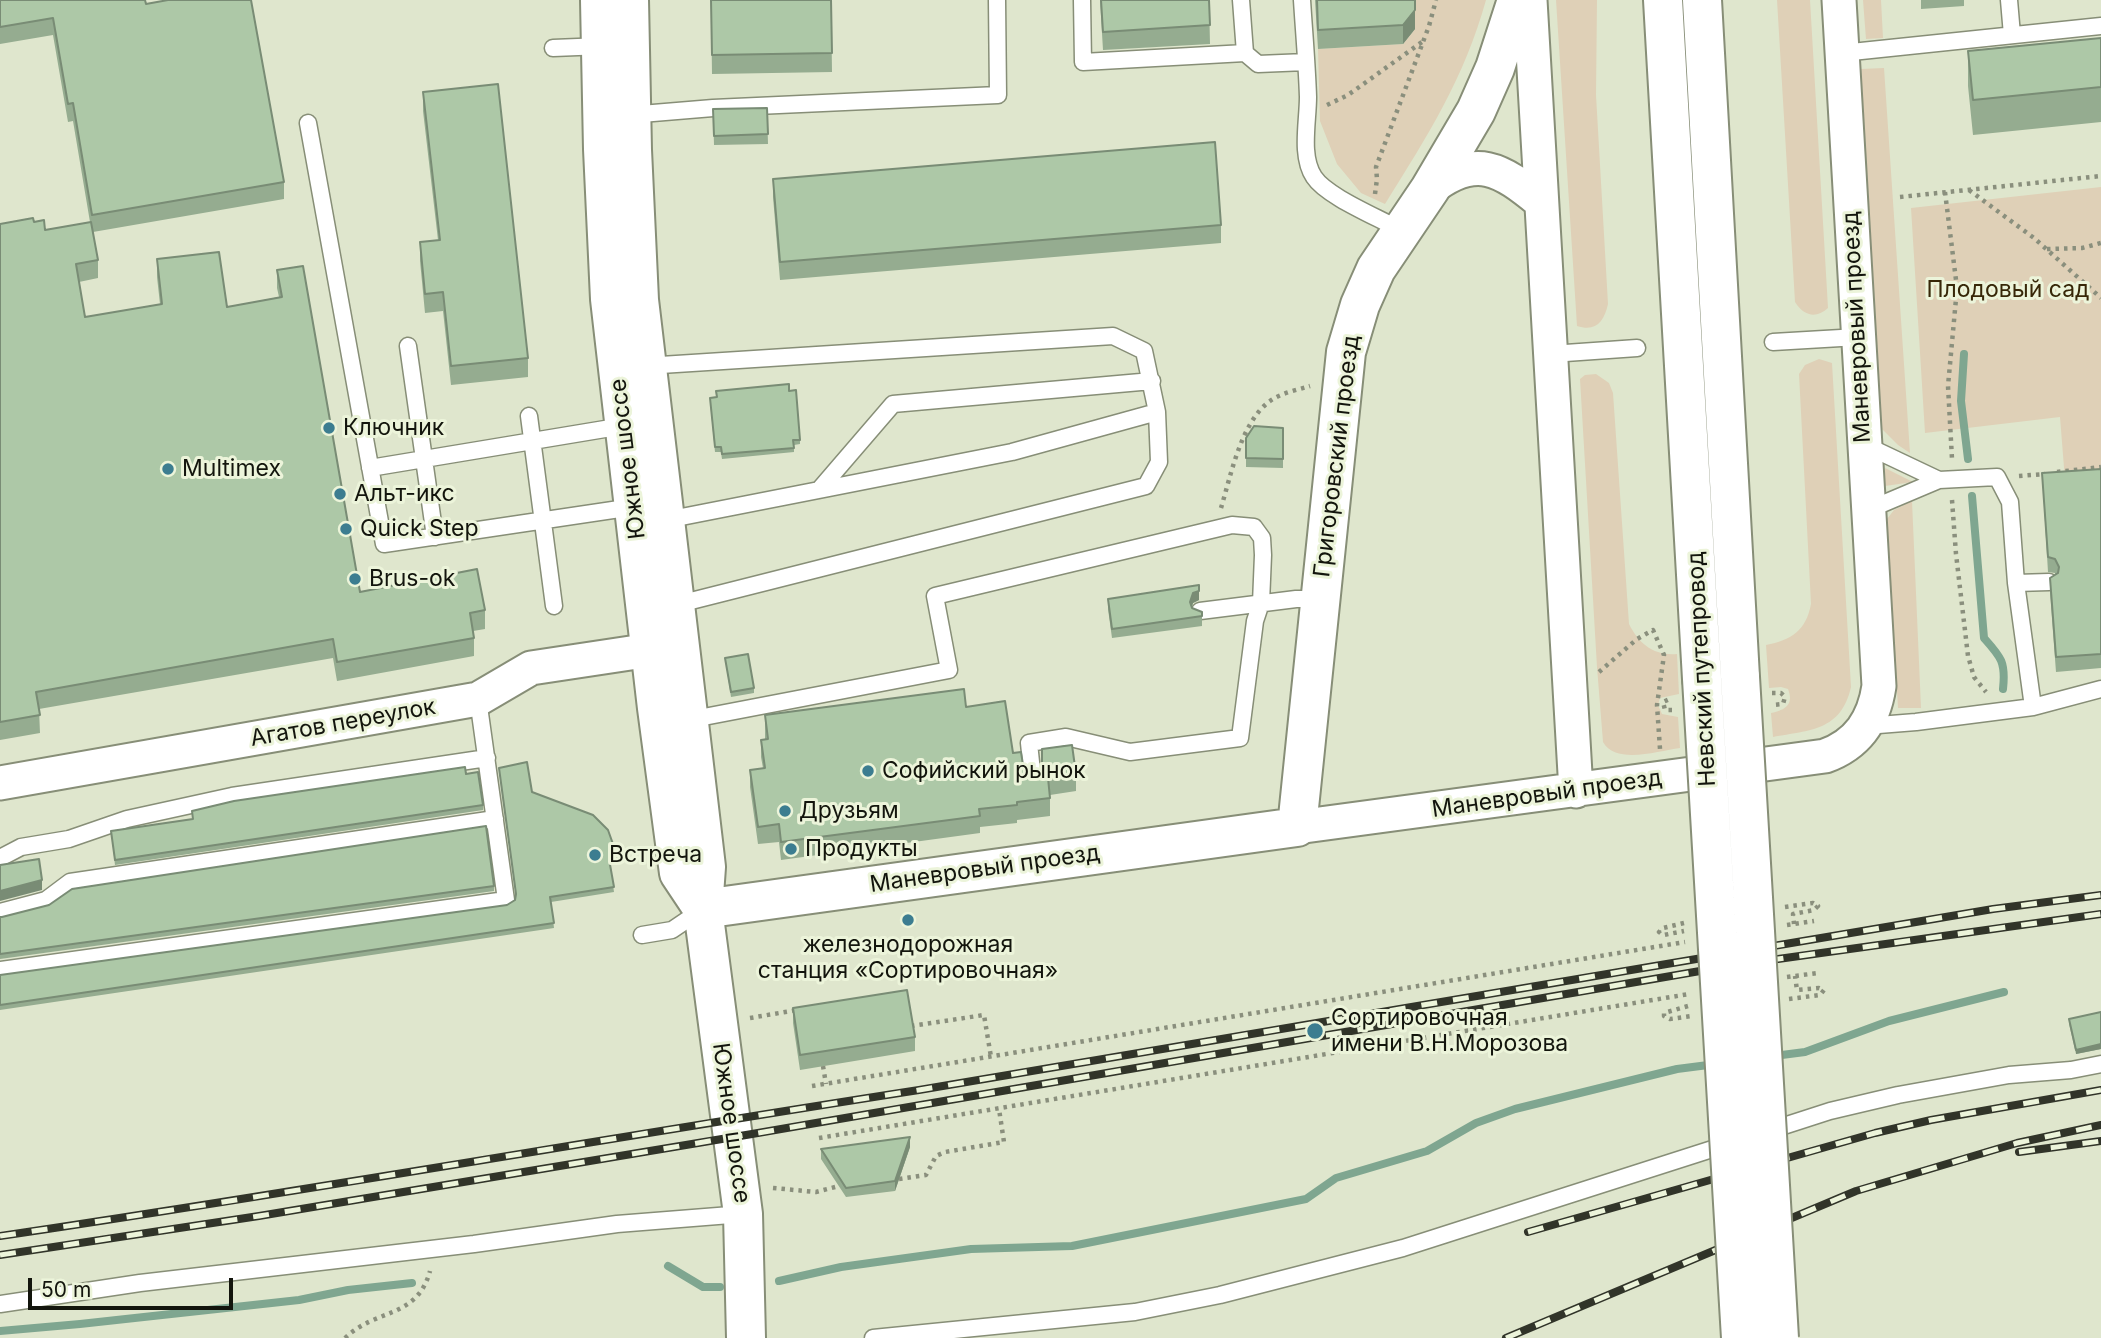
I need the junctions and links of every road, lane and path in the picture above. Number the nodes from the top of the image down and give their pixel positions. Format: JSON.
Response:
{"nodes":[{"id":1,"x":600,"y":0,"type":"edge"},
{"id":2,"x":629,"y":0,"type":"edge"},
{"id":3,"x":997,"y":0,"type":"edge"},
{"id":4,"x":1082,"y":0,"type":"edge"},
{"id":5,"x":1241,"y":0,"type":"edge"},
{"id":6,"x":1302,"y":0,"type":"edge"},
{"id":7,"x":1436,"y":0,"type":"edge"},
{"id":8,"x":1517,"y":0,"type":"edge"},
{"id":9,"x":1530,"y":0,"type":"edge"},
{"id":10,"x":1663,"y":0,"type":"edge"},
{"id":11,"x":1702,"y":0,"type":"edge"},
{"id":12,"x":1839,"y":0,"type":"edge"},
{"id":13,"x":2009,"y":0,"type":"edge"},
{"id":14,"x":2101,"y":26,"type":"edge"},
{"id":15,"x":2011,"y":35,"type":"junction"},
{"id":16,"x":1422,"y":42,"type":"junction"},
{"id":17,"x":615,"y":46,"type":"junction"},
{"id":18,"x":553,"y":48,"type":"dead end"},
{"id":19,"x":1245,"y":53,"type":"junction"},
{"id":20,"x":1842,"y":53,"type":"junction"},
{"id":21,"x":1306,"y":62,"type":"junction"},
{"id":22,"x":1307,"y":111,"type":"junction"},
{"id":23,"x":617,"y":115,"type":"junction"},
{"id":24,"x":307,"y":123,"type":"dead end"},
{"id":25,"x":2101,"y":176,"type":"edge"},
{"id":26,"x":1430,"y":189,"type":"junction"},
{"id":27,"x":1968,"y":190,"type":"junction"},
{"id":28,"x":1900,"y":197,"type":"dead end"},
{"id":29,"x":1541,"y":202,"type":"junction"},
{"id":30,"x":1367,"y":212,"type":"junction"},
{"id":31,"x":1402,"y":231,"type":"junction"},
{"id":32,"x":2101,"y":243,"type":"edge"},
{"id":33,"x":2046,"y":249,"type":"junction"},
{"id":34,"x":2101,"y":298,"type":"edge"},
{"id":35,"x":1858,"y":337,"type":"junction"},
{"id":36,"x":1773,"y":342,"type":"dead end"},
{"id":37,"x":408,"y":346,"type":"dead end"},
{"id":38,"x":1637,"y":348,"type":"dead end"},
{"id":39,"x":1551,"y":354,"type":"junction"},
{"id":40,"x":631,"y":367,"type":"junction"},
{"id":41,"x":1152,"y":381,"type":"junction"},
{"id":42,"x":1319,"y":383,"type":"dead end"},
{"id":43,"x":1157,"y":412,"type":"junction"},
{"id":44,"x":529,"y":416,"type":"dead end"},
{"id":45,"x":623,"y":426,"type":"junction"},
{"id":46,"x":532,"y":443,"type":"junction"},
{"id":47,"x":1864,"y":444,"type":"junction"},
{"id":48,"x":424,"y":460,"type":"junction"},
{"id":49,"x":2101,"y":467,"type":"edge"},
{"id":50,"x":370,"y":468,"type":"junction"},
{"id":51,"x":1997,"y":477,"type":"junction"},
{"id":52,"x":1939,"y":480,"type":"junction"},
{"id":53,"x":819,"y":490,"type":"junction"},
{"id":54,"x":1868,"y":510,"type":"junction"},
{"id":55,"x":644,"y":518,"type":"junction"},
{"id":56,"x":542,"y":521,"type":"junction"},
{"id":57,"x":1216,"y":529,"type":"junction"},
{"id":58,"x":435,"y":537,"type":"junction"},
{"id":59,"x":2049,"y":582,"type":"edge"},
{"id":60,"x":2017,"y":583,"type":"junction"},
{"id":61,"x":1320,"y":599,"type":"junction"},
{"id":62,"x":1261,"y":603,"type":"junction"},
{"id":63,"x":554,"y":607,"type":"dead end"},
{"id":64,"x":660,"y":607,"type":"junction"},
{"id":65,"x":1200,"y":611,"type":"edge"},
{"id":66,"x":665,"y":648,"type":"junction"},
{"id":67,"x":1593,"y":677,"type":"dead end"},
{"id":68,"x":2101,"y":689,"type":"edge"},
{"id":69,"x":478,"y":699,"type":"junction"},
{"id":70,"x":2033,"y":707,"type":"junction"},
{"id":71,"x":674,"y":722,"type":"junction"},
{"id":72,"x":1866,"y":726,"type":"junction"},
{"id":73,"x":1661,"y":755,"type":"dead end"},
{"id":74,"x":487,"y":758,"type":"junction"},
{"id":75,"x":1033,"y":782,"type":"edge"},
{"id":76,"x":0,"y":783,"type":"edge"},
{"id":77,"x":1576,"y":791,"type":"junction"},
{"id":78,"x":495,"y":819,"type":"junction"},
{"id":79,"x":1297,"y":827,"type":"junction"},
{"id":80,"x":0,"y":858,"type":"edge"},
{"id":81,"x":1793,"y":906,"type":"dead end"},
{"id":82,"x":703,"y":909,"type":"junction"},
{"id":83,"x":0,"y":912,"type":"edge"},
{"id":84,"x":1814,"y":921,"type":"dead end"},
{"id":85,"x":1685,"y":923,"type":"dead end"},
{"id":86,"x":1794,"y":924,"type":"junction"},
{"id":87,"x":1780,"y":926,"type":"dead end"},
{"id":88,"x":1685,"y":931,"type":"dead end"},
{"id":89,"x":642,"y":935,"type":"dead end"},
{"id":90,"x":1685,"y":942,"type":"dead end"},
{"id":91,"x":0,"y":970,"type":"edge"},
{"id":92,"x":1818,"y":972,"type":"dead end"},
{"id":93,"x":1795,"y":976,"type":"junction"},
{"id":94,"x":1781,"y":978,"type":"dead end"},
{"id":95,"x":1700,"y":992,"type":"dead end"},
{"id":96,"x":1798,"y":998,"type":"dead end"},
{"id":97,"x":1688,"y":1007,"type":"dead end"},
{"id":98,"x":799,"y":1010,"type":"edge"},
{"id":99,"x":1692,"y":1016,"type":"dead end"},
{"id":100,"x":744,"y":1019,"type":"dead end"},
{"id":101,"x":911,"y":1027,"type":"edge"},
{"id":102,"x":991,"y":1057,"type":"junction"},
{"id":103,"x":2101,"y":1064,"type":"edge"},
{"id":104,"x":823,"y":1066,"type":"edge"},
{"id":105,"x":826,"y":1084,"type":"junction"},
{"id":106,"x":812,"y":1086,"type":"dead end"},
{"id":107,"x":999,"y":1109,"type":"junction"},
{"id":108,"x":823,"y":1148,"type":"edge"},
{"id":109,"x":899,"y":1179,"type":"edge"},
{"id":110,"x":839,"y":1186,"type":"edge"},
{"id":111,"x":769,"y":1187,"type":"dead end"},
{"id":112,"x":743,"y":1214,"type":"junction"},
{"id":113,"x":432,"y":1249,"type":"junction"},
{"id":114,"x":0,"y":1304,"type":"edge"},
{"id":115,"x":345,"y":1338,"type":"edge"},
{"id":116,"x":746,"y":1338,"type":"edge"},
{"id":117,"x":873,"y":1338,"type":"edge"},
{"id":118,"x":1741,"y":1338,"type":"edge"},
{"id":119,"x":1779,"y":1338,"type":"edge"}],
"edges":[{"from":1,"to":17,"type":"street","name":"Южное шоссе"},
{"from":2,"to":17,"type":"street","name":"Южное шоссе"},
{"from":3,"to":23,"type":"lane"},
{"from":4,"to":19,"type":"lane"},
{"from":5,"to":19,"type":"lane"},
{"from":6,"to":21,"type":"lane"},
{"from":7,"to":16,"type":"path"},
{"from":8,"to":26,"type":"street","name":"Григоровский проезд"},
{"from":9,"to":29,"type":"street"},
{"from":10,"to":118,"type":"street","name":"Невский путепровод","bridge":true},
{"from":11,"to":119,"type":"street","name":"Невский путепровод","bridge":true},
{"from":12,"to":20,"type":"street","name":"Маневровый проезд"},
{"from":13,"to":15,"type":"lane"},
{"from":14,"to":15,"type":"lane"},
{"from":15,"to":20,"type":"lane"},
{"from":16,"to":22,"type":"path"},
{"from":16,"to":30,"type":"path"},
{"from":17,"to":18,"type":"lane"},
{"from":17,"to":23,"type":"street","name":"Южное шоссе"},
{"from":19,"to":21,"type":"lane"},
{"from":20,"to":35,"type":"street","name":"Маневровый проезд"},
{"from":21,"to":22,"type":"lane"},
{"from":22,"to":30,"type":"lane"},
{"from":23,"to":40,"type":"street","name":"Южное шоссе"},
{"from":24,"to":50,"type":"lane"},
{"from":25,"to":27,"type":"path"},
{"from":26,"to":29,"type":"street"},
{"from":26,"to":31,"type":"street","name":"Григоровский проезд"},
{"from":27,"to":28,"type":"path"},
{"from":27,"to":33,"type":"path"},
{"from":29,"to":39,"type":"street"},
{"from":30,"to":31,"type":"lane"},
{"from":31,"to":61,"type":"street","name":"Григоровский проезд"},
{"from":32,"to":33,"type":"path"},
{"from":33,"to":34,"type":"path"},
{"from":35,"to":36,"type":"lane"},
{"from":35,"to":47,"type":"street","name":"Маневровый проезд"},
{"from":37,"to":48,"type":"lane"},
{"from":38,"to":39,"type":"lane"},
{"from":39,"to":77,"type":"street"},
{"from":40,"to":41,"type":"lane"},
{"from":40,"to":45,"type":"street","name":"Южное шоссе"},
{"from":40,"to":55,"type":"street","name":"Южное шоссе"},
{"from":41,"to":43,"type":"lane"},
{"from":41,"to":53,"type":"lane"},
{"from":42,"to":57,"type":"path"},
{"from":43,"to":53,"type":"lane"},
{"from":43,"to":64,"type":"lane"},
{"from":44,"to":46,"type":"lane"},
{"from":45,"to":46,"type":"lane"},
{"from":45,"to":55,"type":"street","name":"Южное шоссе"},
{"from":46,"to":48,"type":"lane"},
{"from":46,"to":56,"type":"lane"},
{"from":47,"to":52,"type":"lane"},
{"from":47,"to":54,"type":"street","name":"Маневровый проезд"},
{"from":48,"to":50,"type":"lane"},
{"from":48,"to":58,"type":"lane"},
{"from":49,"to":51,"type":"path"},
{"from":50,"to":58,"type":"lane"},
{"from":51,"to":52,"type":"lane"},
{"from":51,"to":60,"type":"lane"},
{"from":52,"to":54,"type":"lane"},
{"from":53,"to":55,"type":"lane"},
{"from":54,"to":72,"type":"street","name":"Маневровый проезд"},
{"from":55,"to":56,"type":"lane"},
{"from":55,"to":64,"type":"street","name":"Южное шоссе"},
{"from":56,"to":58,"type":"lane"},
{"from":56,"to":63,"type":"lane"},
{"from":57,"to":62,"type":"lane"},
{"from":57,"to":71,"type":"lane"},
{"from":59,"to":60,"type":"lane"},
{"from":60,"to":70,"type":"lane"},
{"from":61,"to":62,"type":"lane"},
{"from":61,"to":79,"type":"street","name":"Григоровский проезд"},
{"from":62,"to":65,"type":"lane"},
{"from":62,"to":75,"type":"lane"},
{"from":64,"to":66,"type":"street","name":"Южное шоссе"},
{"from":66,"to":69,"type":"street","name":"Агатов переулок"},
{"from":66,"to":71,"type":"street","name":"Южное шоссе"},
{"from":67,"to":73,"type":"path"},
{"from":68,"to":70,"type":"lane"},
{"from":69,"to":74,"type":"lane"},
{"from":69,"to":76,"type":"street","name":"Агатов переулок"},
{"from":70,"to":72,"type":"lane"},
{"from":71,"to":82,"type":"street","name":"Южное шоссе"},
{"from":72,"to":77,"type":"street","name":"Маневровый проезд"},
{"from":74,"to":78,"type":"lane"},
{"from":74,"to":80,"type":"lane"},
{"from":77,"to":79,"type":"street","name":"Маневровый проезд"},
{"from":78,"to":83,"type":"lane"},
{"from":78,"to":91,"type":"lane"},
{"from":79,"to":82,"type":"street","name":"Маневровый проезд"},
{"from":81,"to":86,"type":"path"},
{"from":82,"to":89,"type":"lane"},
{"from":82,"to":112,"type":"street","name":"Южное шоссе"},
{"from":84,"to":86,"type":"path"},
{"from":85,"to":88,"type":"path"},
{"from":86,"to":87,"type":"path"},
{"from":90,"to":102,"type":"path"},
{"from":92,"to":93,"type":"path"},
{"from":93,"to":94,"type":"path"},
{"from":93,"to":96,"type":"path"},
{"from":95,"to":107,"type":"path"},
{"from":97,"to":99,"type":"path"},
{"from":98,"to":100,"type":"path"},
{"from":101,"to":102,"type":"path"},
{"from":102,"to":105,"type":"path"},
{"from":103,"to":117,"type":"lane"},
{"from":104,"to":105,"type":"path"},
{"from":105,"to":106,"type":"path"},
{"from":107,"to":108,"type":"path"},
{"from":107,"to":109,"type":"path"},
{"from":110,"to":111,"type":"path"},
{"from":112,"to":113,"type":"lane"},
{"from":112,"to":116,"type":"street","name":"Южное шоссе"},
{"from":113,"to":114,"type":"lane"},
{"from":113,"to":115,"type":"path"}]}
